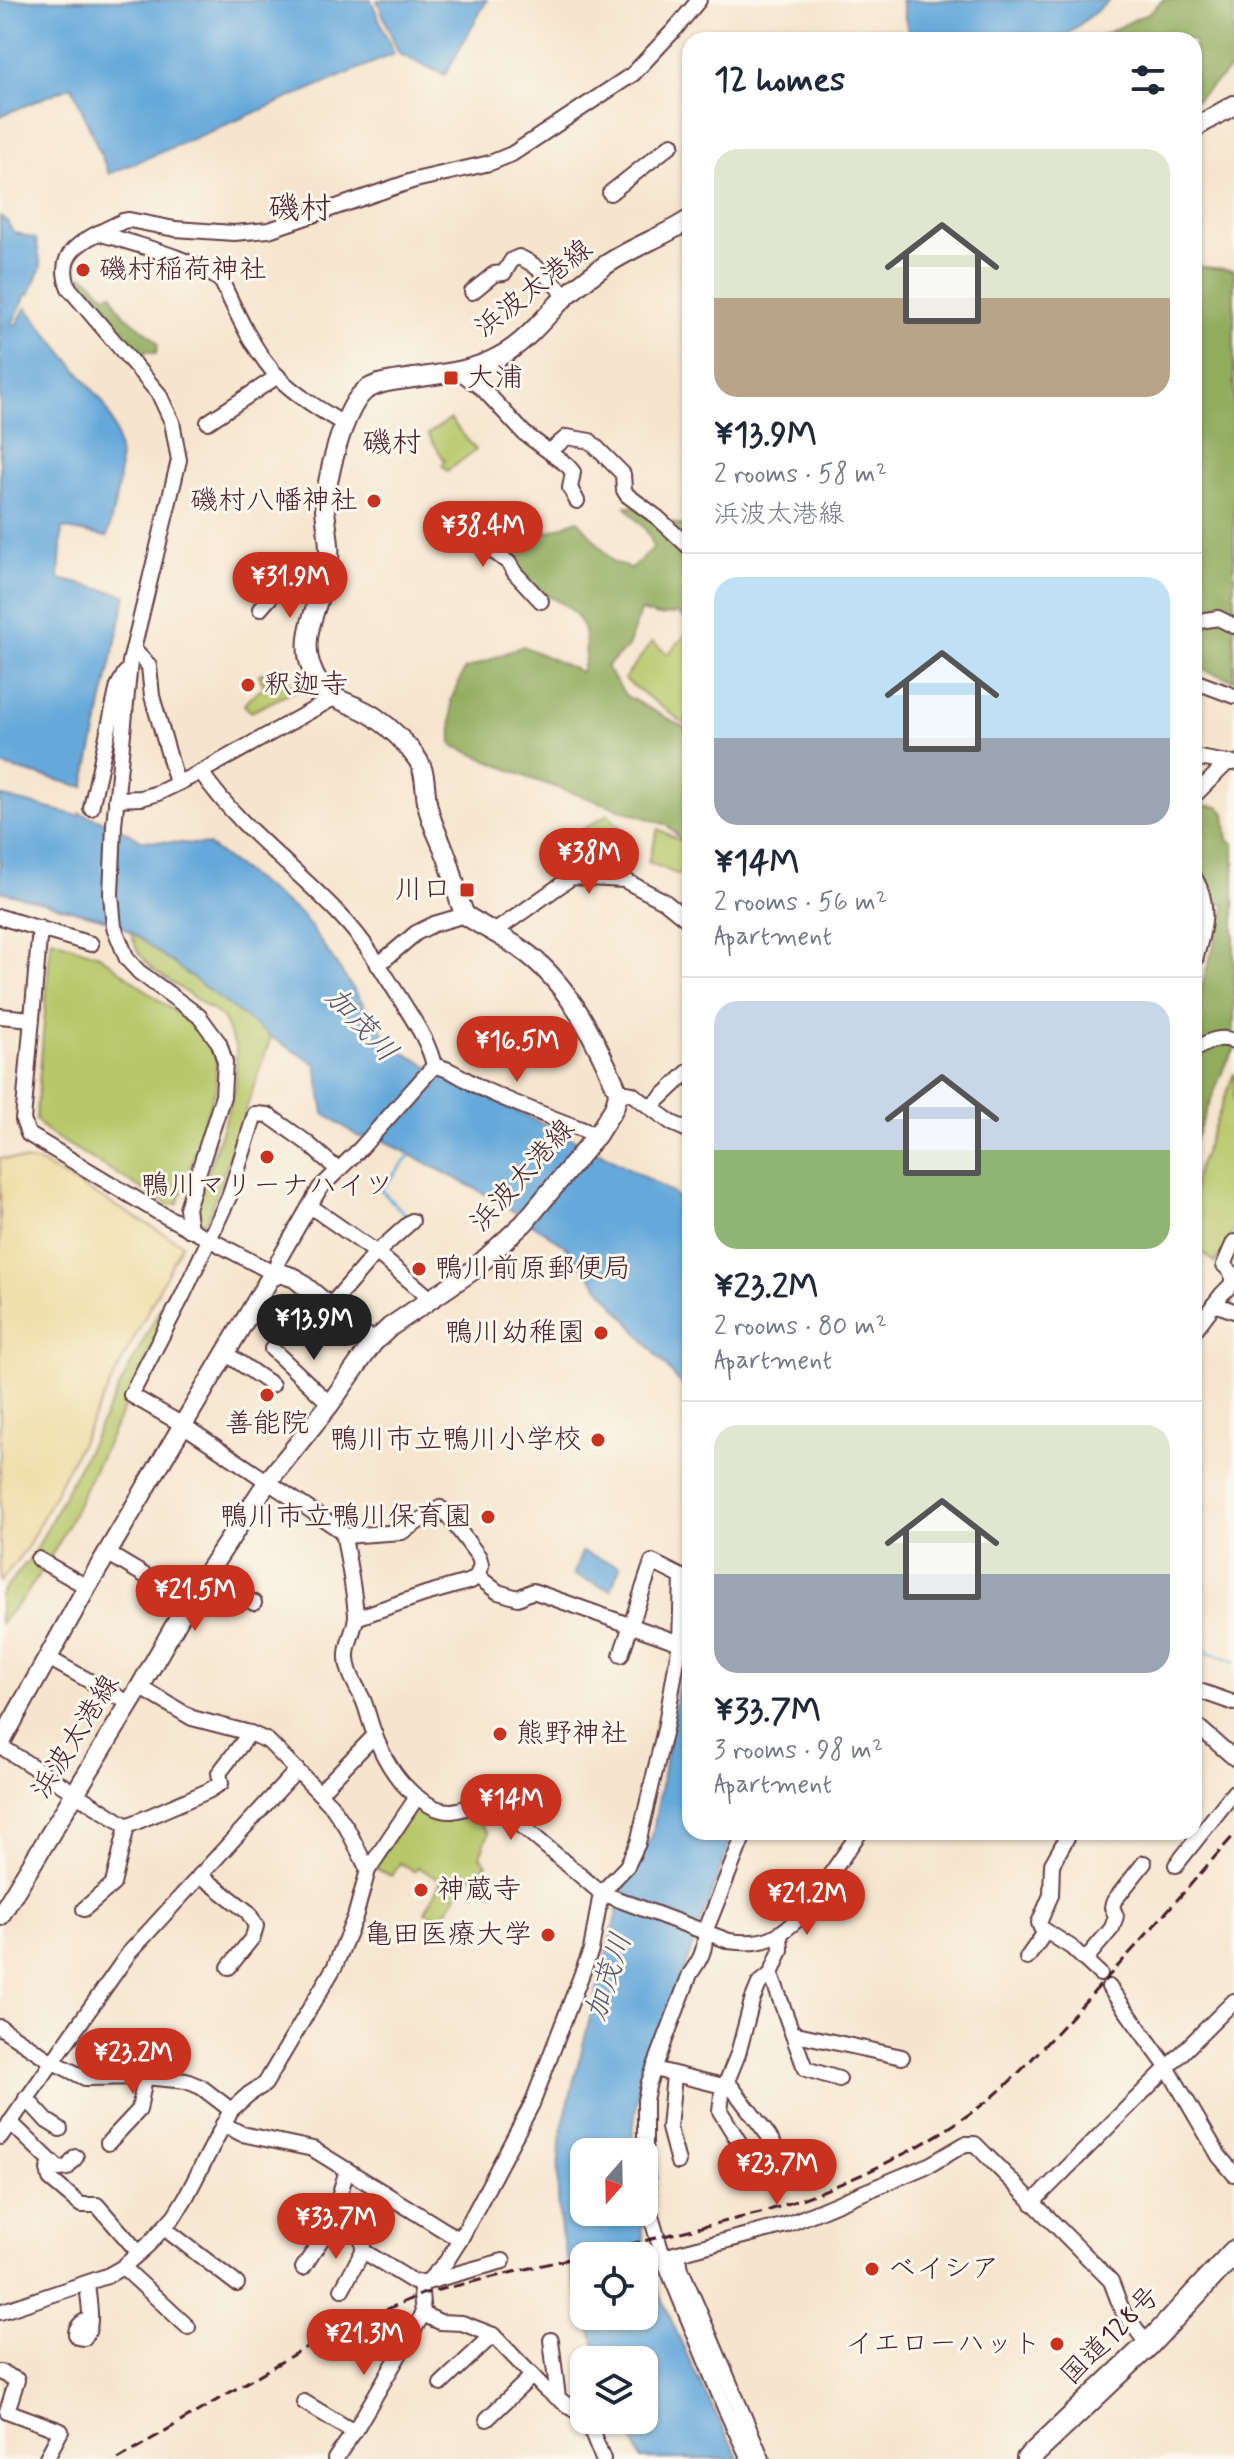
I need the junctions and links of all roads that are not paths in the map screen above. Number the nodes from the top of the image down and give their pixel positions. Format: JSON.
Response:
{"nodes":[{"id":1,"x":699,"y":0,"type":"edge"},
{"id":2,"x":1234,"y":105,"type":"edge"},
{"id":3,"x":1202,"y":123,"type":"edge"},
{"id":4,"x":672,"y":144,"type":"dead end"},
{"id":5,"x":610,"y":193,"type":"dead end"},
{"id":6,"x":682,"y":224,"type":"edge"},
{"id":7,"x":99,"y":233,"type":"junction"},
{"id":8,"x":472,"y":292,"type":"dead end"},
{"id":9,"x":566,"y":297,"type":"junction"},
{"id":10,"x":457,"y":370,"type":"junction"},
{"id":11,"x":278,"y":376,"type":"junction"},
{"id":12,"x":208,"y":422,"type":"dead end"},
{"id":13,"x":345,"y":425,"type":"junction"},
{"id":14,"x":550,"y":451,"type":"junction"},
{"id":15,"x":577,"y":501,"type":"dead end"},
{"id":16,"x":437,"y":517,"type":"dead end"},
{"id":17,"x":682,"y":540,"type":"edge"},
{"id":18,"x":281,"y":585,"type":"dead end"},
{"id":19,"x":541,"y":601,"type":"dead end"},
{"id":20,"x":260,"y":609,"type":"dead end"},
{"id":21,"x":1202,"y":621,"type":"edge"},
{"id":22,"x":1234,"y":626,"type":"edge"},
{"id":23,"x":132,"y":656,"type":"junction"},
{"id":24,"x":1202,"y":684,"type":"edge"},
{"id":25,"x":1234,"y":696,"type":"edge"},
{"id":26,"x":334,"y":698,"type":"junction"},
{"id":27,"x":1202,"y":758,"type":"edge"},
{"id":28,"x":1231,"y":763,"type":"edge"},
{"id":29,"x":201,"y":772,"type":"junction"},
{"id":30,"x":177,"y":783,"type":"junction"},
{"id":31,"x":1202,"y":789,"type":"edge"},
{"id":32,"x":116,"y":799,"type":"junction"},
{"id":33,"x":91,"y":808,"type":"dead end"},
{"id":34,"x":1202,"y":892,"type":"edge"},
{"id":35,"x":465,"y":915,"type":"junction"},
{"id":36,"x":682,"y":916,"type":"edge"},
{"id":37,"x":0,"y":917,"type":"edge"},
{"id":38,"x":40,"y":928,"type":"junction"},
{"id":39,"x":494,"y":932,"type":"junction"},
{"id":40,"x":1202,"y":937,"type":"edge"},
{"id":41,"x":91,"y":944,"type":"dead end"},
{"id":42,"x":378,"y":965,"type":"junction"},
{"id":43,"x":0,"y":1016,"type":"edge"},
{"id":44,"x":32,"y":1019,"type":"junction"},
{"id":45,"x":1234,"y":1041,"type":"edge"},
{"id":46,"x":1202,"y":1045,"type":"edge"},
{"id":47,"x":434,"y":1066,"type":"junction"},
{"id":48,"x":682,"y":1078,"type":"edge"},
{"id":49,"x":618,"y":1095,"type":"junction"},
{"id":50,"x":651,"y":1107,"type":"junction"},
{"id":51,"x":682,"y":1127,"type":"edge"},
{"id":52,"x":595,"y":1138,"type":"junction"},
{"id":53,"x":338,"y":1170,"type":"junction"},
{"id":54,"x":310,"y":1206,"type":"junction"},
{"id":55,"x":412,"y":1221,"type":"dead end"},
{"id":56,"x":190,"y":1230,"type":"junction"},
{"id":57,"x":208,"y":1240,"type":"junction"},
{"id":58,"x":1234,"y":1242,"type":"edge"},
{"id":59,"x":377,"y":1253,"type":"junction"},
{"id":60,"x":275,"y":1274,"type":"junction"},
{"id":61,"x":431,"y":1299,"type":"junction"},
{"id":62,"x":1214,"y":1304,"type":"junction"},
{"id":63,"x":330,"y":1306,"type":"junction"},
{"id":64,"x":1234,"y":1311,"type":"edge"},
{"id":65,"x":1202,"y":1320,"type":"edge"},
{"id":66,"x":373,"y":1343,"type":"junction"},
{"id":67,"x":272,"y":1349,"type":"dead end"},
{"id":68,"x":224,"y":1352,"type":"junction"},
{"id":69,"x":272,"y":1385,"type":"dead end"},
{"id":70,"x":330,"y":1404,"type":"junction"},
{"id":71,"x":183,"y":1425,"type":"junction"},
{"id":72,"x":268,"y":1481,"type":"junction"},
{"id":73,"x":344,"y":1536,"type":"junction"},
{"id":74,"x":107,"y":1553,"type":"junction"},
{"id":75,"x":38,"y":1559,"type":"dead end"},
{"id":76,"x":206,"y":1573,"type":"junction"},
{"id":77,"x":477,"y":1576,"type":"junction"},
{"id":78,"x":87,"y":1587,"type":"junction"},
{"id":79,"x":190,"y":1599,"type":"junction"},
{"id":80,"x":254,"y":1603,"type":"dead end"},
{"id":81,"x":356,"y":1618,"type":"junction"},
{"id":82,"x":630,"y":1626,"type":"junction"},
{"id":83,"x":680,"y":1643,"type":"junction"},
{"id":84,"x":621,"y":1655,"type":"dead end"},
{"id":85,"x":48,"y":1658,"type":"junction"},
{"id":86,"x":140,"y":1687,"type":"junction"},
{"id":87,"x":1202,"y":1692,"type":"edge"},
{"id":88,"x":129,"y":1703,"type":"junction"},
{"id":89,"x":1234,"y":1703,"type":"edge"},
{"id":90,"x":1202,"y":1730,"type":"edge"},
{"id":91,"x":250,"y":1733,"type":"junction"},
{"id":92,"x":375,"y":1735,"type":"junction"},
{"id":93,"x":0,"y":1745,"type":"edge"},
{"id":94,"x":1234,"y":1758,"type":"edge"},
{"id":95,"x":297,"y":1770,"type":"junction"},
{"id":96,"x":1234,"y":1792,"type":"edge"},
{"id":97,"x":74,"y":1793,"type":"junction"},
{"id":98,"x":319,"y":1793,"type":"junction"},
{"id":99,"x":417,"y":1797,"type":"junction"},
{"id":100,"x":127,"y":1826,"type":"junction"},
{"id":101,"x":1202,"y":1832,"type":"edge"},
{"id":102,"x":742,"y":1840,"type":"edge"},
{"id":103,"x":854,"y":1840,"type":"edge"},
{"id":104,"x":1066,"y":1840,"type":"edge"},
{"id":105,"x":1196,"y":1840,"type":"edge"},
{"id":106,"x":1144,"y":1863,"type":"dead end"},
{"id":107,"x":1176,"y":1865,"type":"dead end"},
{"id":108,"x":368,"y":1870,"type":"junction"},
{"id":109,"x":200,"y":1875,"type":"junction"},
{"id":110,"x":605,"y":1894,"type":"junction"},
{"id":111,"x":84,"y":1909,"type":"dead end"},
{"id":112,"x":0,"y":1916,"type":"edge"},
{"id":113,"x":703,"y":1931,"type":"junction"},
{"id":114,"x":1046,"y":1931,"type":"junction"},
{"id":115,"x":780,"y":1935,"type":"junction"},
{"id":116,"x":1027,"y":1958,"type":"dead end"},
{"id":117,"x":1085,"y":1960,"type":"junction"},
{"id":118,"x":229,"y":1967,"type":"dead end"},
{"id":119,"x":771,"y":1974,"type":"junction"},
{"id":120,"x":1100,"y":1974,"type":"dead end"},
{"id":121,"x":1109,"y":1987,"type":"dead end"},
{"id":122,"x":1234,"y":2001,"type":"edge"},
{"id":123,"x":0,"y":2027,"type":"edge"},
{"id":124,"x":792,"y":2033,"type":"junction"},
{"id":125,"x":902,"y":2057,"type":"dead end"},
{"id":126,"x":51,"y":2061,"type":"junction"},
{"id":127,"x":1167,"y":2067,"type":"junction"},
{"id":128,"x":654,"y":2069,"type":"junction"},
{"id":129,"x":674,"y":2075,"type":"junction"},
{"id":130,"x":145,"y":2077,"type":"junction"},
{"id":131,"x":839,"y":2079,"type":"dead end"},
{"id":132,"x":725,"y":2084,"type":"junction"},
{"id":133,"x":26,"y":2098,"type":"junction"},
{"id":134,"x":231,"y":2110,"type":"junction"},
{"id":135,"x":10,"y":2122,"type":"junction"},
{"id":136,"x":223,"y":2124,"type":"junction"},
{"id":137,"x":60,"y":2129,"type":"dead end"},
{"id":138,"x":0,"y":2137,"type":"edge"},
{"id":139,"x":108,"y":2143,"type":"dead end"},
{"id":140,"x":794,"y":2152,"type":"dead end"},
{"id":141,"x":76,"y":2157,"type":"dead end"},
{"id":142,"x":678,"y":2162,"type":"dead end"},
{"id":143,"x":52,"y":2164,"type":"junction"},
{"id":144,"x":347,"y":2170,"type":"junction"},
{"id":145,"x":1234,"y":2174,"type":"edge"},
{"id":146,"x":761,"y":2178,"type":"dead end"},
{"id":147,"x":380,"y":2191,"type":"junction"},
{"id":148,"x":1032,"y":2203,"type":"junction"},
{"id":149,"x":164,"y":2228,"type":"junction"},
{"id":150,"x":460,"y":2240,"type":"junction"},
{"id":151,"x":363,"y":2251,"type":"junction"},
{"id":152,"x":1234,"y":2252,"type":"edge"},
{"id":153,"x":139,"y":2253,"type":"junction"},
{"id":154,"x":671,"y":2255,"type":"junction"},
{"id":155,"x":503,"y":2261,"type":"dead end"},
{"id":156,"x":123,"y":2267,"type":"junction"},
{"id":157,"x":303,"y":2268,"type":"dead end"},
{"id":158,"x":87,"y":2283,"type":"junction"},
{"id":159,"x":424,"y":2283,"type":"junction"},
{"id":160,"x":237,"y":2284,"type":"dead end"},
{"id":161,"x":342,"y":2289,"type":"dead end"},
{"id":162,"x":0,"y":2312,"type":"edge"},
{"id":163,"x":423,"y":2314,"type":"junction"},
{"id":164,"x":89,"y":2320,"type":"dead end"},
{"id":165,"x":188,"y":2327,"type":"dead end"},
{"id":166,"x":493,"y":2335,"type":"junction"},
{"id":167,"x":551,"y":2340,"type":"dead end"},
{"id":168,"x":1148,"y":2345,"type":"junction"},
{"id":169,"x":0,"y":2372,"type":"edge"},
{"id":170,"x":532,"y":2376,"type":"junction"},
{"id":171,"x":441,"y":2384,"type":"dead end"},
{"id":172,"x":558,"y":2398,"type":"junction"},
{"id":173,"x":304,"y":2402,"type":"dead end"},
{"id":174,"x":570,"y":2407,"type":"edge"},
{"id":175,"x":487,"y":2419,"type":"dead end"},
{"id":176,"x":354,"y":2432,"type":"junction"},
{"id":177,"x":592,"y":2434,"type":"edge"},
{"id":178,"x":46,"y":2459,"type":"edge"},
{"id":179,"x":335,"y":2459,"type":"edge"},
{"id":180,"x":603,"y":2459,"type":"edge"},
{"id":181,"x":749,"y":2459,"type":"edge"},
{"id":182,"x":762,"y":2459,"type":"edge"},
{"id":183,"x":1028,"y":2459,"type":"edge"}],
"edges":[{"from":1,"to":7,"type":"street"},
{"from":2,"to":3,"type":"main road"},
{"from":4,"to":5,"type":"street"},
{"from":6,"to":9,"type":"main road","name":"浜波太港線"},
{"from":7,"to":11,"type":"street"},
{"from":7,"to":23,"type":"street"},
{"from":8,"to":9,"type":"street"},
{"from":9,"to":10,"type":"main road","name":"浜波太港線"},
{"from":10,"to":13,"type":"main road","name":"浜波太港線"},
{"from":10,"to":14,"type":"street"},
{"from":11,"to":12,"type":"street"},
{"from":11,"to":13,"type":"street"},
{"from":13,"to":26,"type":"main road","name":"浜波太港線"},
{"from":14,"to":15,"type":"street"},
{"from":14,"to":17,"type":"street"},
{"from":16,"to":19,"type":"street"},
{"from":18,"to":20,"type":"street"},
{"from":21,"to":22,"type":"street"},
{"from":23,"to":30,"type":"street"},
{"from":23,"to":32,"type":"street"},
{"from":23,"to":33,"type":"street"},
{"from":24,"to":25,"type":"street"},
{"from":26,"to":29,"type":"street"},
{"from":26,"to":35,"type":"main road","name":"浜波太港線"},
{"from":27,"to":28,"type":"street"},
{"from":28,"to":31,"type":"street"},
{"from":29,"to":30,"type":"street"},
{"from":29,"to":42,"type":"street"},
{"from":30,"to":32,"type":"street"},
{"from":32,"to":56,"type":"street"},
{"from":34,"to":40,"type":"street"},
{"from":35,"to":39,"type":"main road"},
{"from":35,"to":42,"type":"street"},
{"from":36,"to":39,"type":"street"},
{"from":37,"to":38,"type":"street"},
{"from":38,"to":41,"type":"street"},
{"from":38,"to":44,"type":"street"},
{"from":39,"to":49,"type":"main road"},
{"from":42,"to":47,"type":"street"},
{"from":43,"to":44,"type":"street"},
{"from":44,"to":56,"type":"street"},
{"from":45,"to":46,"type":"street"},
{"from":47,"to":52,"type":"street"},
{"from":47,"to":53,"type":"street"},
{"from":48,"to":50,"type":"street"},
{"from":49,"to":50,"type":"street"},
{"from":49,"to":52,"type":"main road","name":"浜波太港線"},
{"from":50,"to":51,"type":"street"},
{"from":52,"to":61,"type":"main road","name":"浜波太港線"},
{"from":53,"to":54,"type":"street"},
{"from":53,"to":57,"type":"street"},
{"from":54,"to":59,"type":"street"},
{"from":54,"to":60,"type":"street"},
{"from":55,"to":59,"type":"street"},
{"from":56,"to":57,"type":"street"},
{"from":57,"to":60,"type":"street"},
{"from":57,"to":71,"type":"street"},
{"from":58,"to":62,"type":"street"},
{"from":59,"to":61,"type":"street"},
{"from":59,"to":63,"type":"street"},
{"from":60,"to":63,"type":"main road"},
{"from":60,"to":68,"type":"main road"},
{"from":61,"to":66,"type":"main road","name":"浜波太港線"},
{"from":62,"to":64,"type":"street"},
{"from":62,"to":65,"type":"street"},
{"from":63,"to":66,"type":"main road"},
{"from":66,"to":70,"type":"main road","name":"浜波太港線"},
{"from":67,"to":70,"type":"street"},
{"from":68,"to":69,"type":"street"},
{"from":68,"to":71,"type":"main road"},
{"from":70,"to":72,"type":"main road","name":"浜波太港線"},
{"from":71,"to":72,"type":"street"},
{"from":71,"to":74,"type":"main road"},
{"from":72,"to":73,"type":"street"},
{"from":72,"to":76,"type":"main road","name":"浜波太港線"},
{"from":73,"to":77,"type":"street"},
{"from":73,"to":81,"type":"street"},
{"from":74,"to":78,"type":"main road"},
{"from":74,"to":79,"type":"street"},
{"from":75,"to":78,"type":"street"},
{"from":76,"to":79,"type":"main road","name":"浜波太港線"},
{"from":76,"to":80,"type":"street"},
{"from":77,"to":81,"type":"street"},
{"from":77,"to":82,"type":"street"},
{"from":78,"to":85,"type":"main road"},
{"from":79,"to":86,"type":"main road","name":"浜波太港線"},
{"from":81,"to":92,"type":"street"},
{"from":82,"to":83,"type":"street"},
{"from":82,"to":83,"type":"street"},
{"from":82,"to":84,"type":"street"},
{"from":83,"to":110,"type":"street"},
{"from":85,"to":88,"type":"street"},
{"from":85,"to":93,"type":"main road"},
{"from":86,"to":88,"type":"main road","name":"浜波太港線"},
{"from":86,"to":91,"type":"street"},
{"from":87,"to":89,"type":"street"},
{"from":88,"to":97,"type":"main road","name":"浜波太港線"},
{"from":90,"to":94,"type":"street"},
{"from":91,"to":95,"type":"street"},
{"from":91,"to":100,"type":"street"},
{"from":92,"to":98,"type":"street"},
{"from":92,"to":99,"type":"street"},
{"from":93,"to":97,"type":"street"},
{"from":95,"to":98,"type":"street"},
{"from":95,"to":109,"type":"street"},
{"from":96,"to":101,"type":"street"},
{"from":97,"to":100,"type":"street"},
{"from":97,"to":112,"type":"main road","name":"浜波太港線"},
{"from":98,"to":108,"type":"street"},
{"from":99,"to":108,"type":"street"},
{"from":99,"to":110,"type":"street"},
{"from":100,"to":111,"type":"street"},
{"from":102,"to":113,"type":"street"},
{"from":103,"to":115,"type":"street"},
{"from":104,"to":114,"type":"street"},
{"from":105,"to":107,"type":"street"},
{"from":106,"to":117,"type":"street"},
{"from":108,"to":134,"type":"street"},
{"from":109,"to":118,"type":"street"},
{"from":109,"to":126,"type":"street"},
{"from":110,"to":113,"type":"street"},
{"from":110,"to":150,"type":"street"},
{"from":113,"to":115,"type":"street"},
{"from":113,"to":128,"type":"street"},
{"from":114,"to":116,"type":"street"},
{"from":114,"to":117,"type":"street"},
{"from":115,"to":119,"type":"street"},
{"from":117,"to":120,"type":"street"},
{"from":119,"to":124,"type":"street"},
{"from":119,"to":132,"type":"street"},
{"from":121,"to":127,"type":"street"},
{"from":122,"to":127,"type":"street"},
{"from":123,"to":126,"type":"street"},
{"from":124,"to":125,"type":"street"},
{"from":124,"to":131,"type":"street"},
{"from":126,"to":130,"type":"street"},
{"from":126,"to":133,"type":"street"},
{"from":127,"to":145,"type":"street"},
{"from":127,"to":148,"type":"street"},
{"from":128,"to":129,"type":"street"},
{"from":128,"to":154,"type":"street"},
{"from":129,"to":132,"type":"street"},
{"from":129,"to":142,"type":"street"},
{"from":130,"to":134,"type":"street"},
{"from":130,"to":139,"type":"street"},
{"from":132,"to":140,"type":"street"},
{"from":132,"to":146,"type":"street"},
{"from":133,"to":135,"type":"street"},
{"from":133,"to":137,"type":"street"},
{"from":134,"to":136,"type":"street"},
{"from":135,"to":138,"type":"street"},
{"from":135,"to":143,"type":"street"},
{"from":136,"to":144,"type":"street"},
{"from":136,"to":149,"type":"street"},
{"from":141,"to":143,"type":"street"},
{"from":143,"to":153,"type":"street"},
{"from":144,"to":147,"type":"street"},
{"from":144,"to":157,"type":"street"},
{"from":147,"to":150,"type":"street"},
{"from":147,"to":151,"type":"street"},
{"from":148,"to":154,"type":"street"},
{"from":148,"to":168,"type":"street"},
{"from":149,"to":153,"type":"street"},
{"from":149,"to":160,"type":"street"},
{"from":150,"to":159,"type":"street"},
{"from":151,"to":159,"type":"street"},
{"from":151,"to":161,"type":"street"},
{"from":152,"to":168,"type":"highway","name":"国道128号"},
{"from":153,"to":156,"type":"street"},
{"from":154,"to":181,"type":"street"},
{"from":154,"to":182,"type":"street"},
{"from":155,"to":159,"type":"street"},
{"from":156,"to":158,"type":"street"},
{"from":156,"to":165,"type":"street"},
{"from":158,"to":162,"type":"street"},
{"from":158,"to":164,"type":"street"},
{"from":159,"to":163,"type":"street"},
{"from":163,"to":166,"type":"street"},
{"from":163,"to":176,"type":"street"},
{"from":166,"to":170,"type":"street"},
{"from":166,"to":171,"type":"street"},
{"from":167,"to":172,"type":"street"},
{"from":168,"to":183,"type":"highway","name":"国道128号"},
{"from":169,"to":178,"type":"street"},
{"from":170,"to":172,"type":"street"},
{"from":170,"to":175,"type":"street"},
{"from":172,"to":174,"type":"street"},
{"from":173,"to":176,"type":"street"},
{"from":176,"to":179,"type":"street"},
{"from":177,"to":180,"type":"street"}]}
